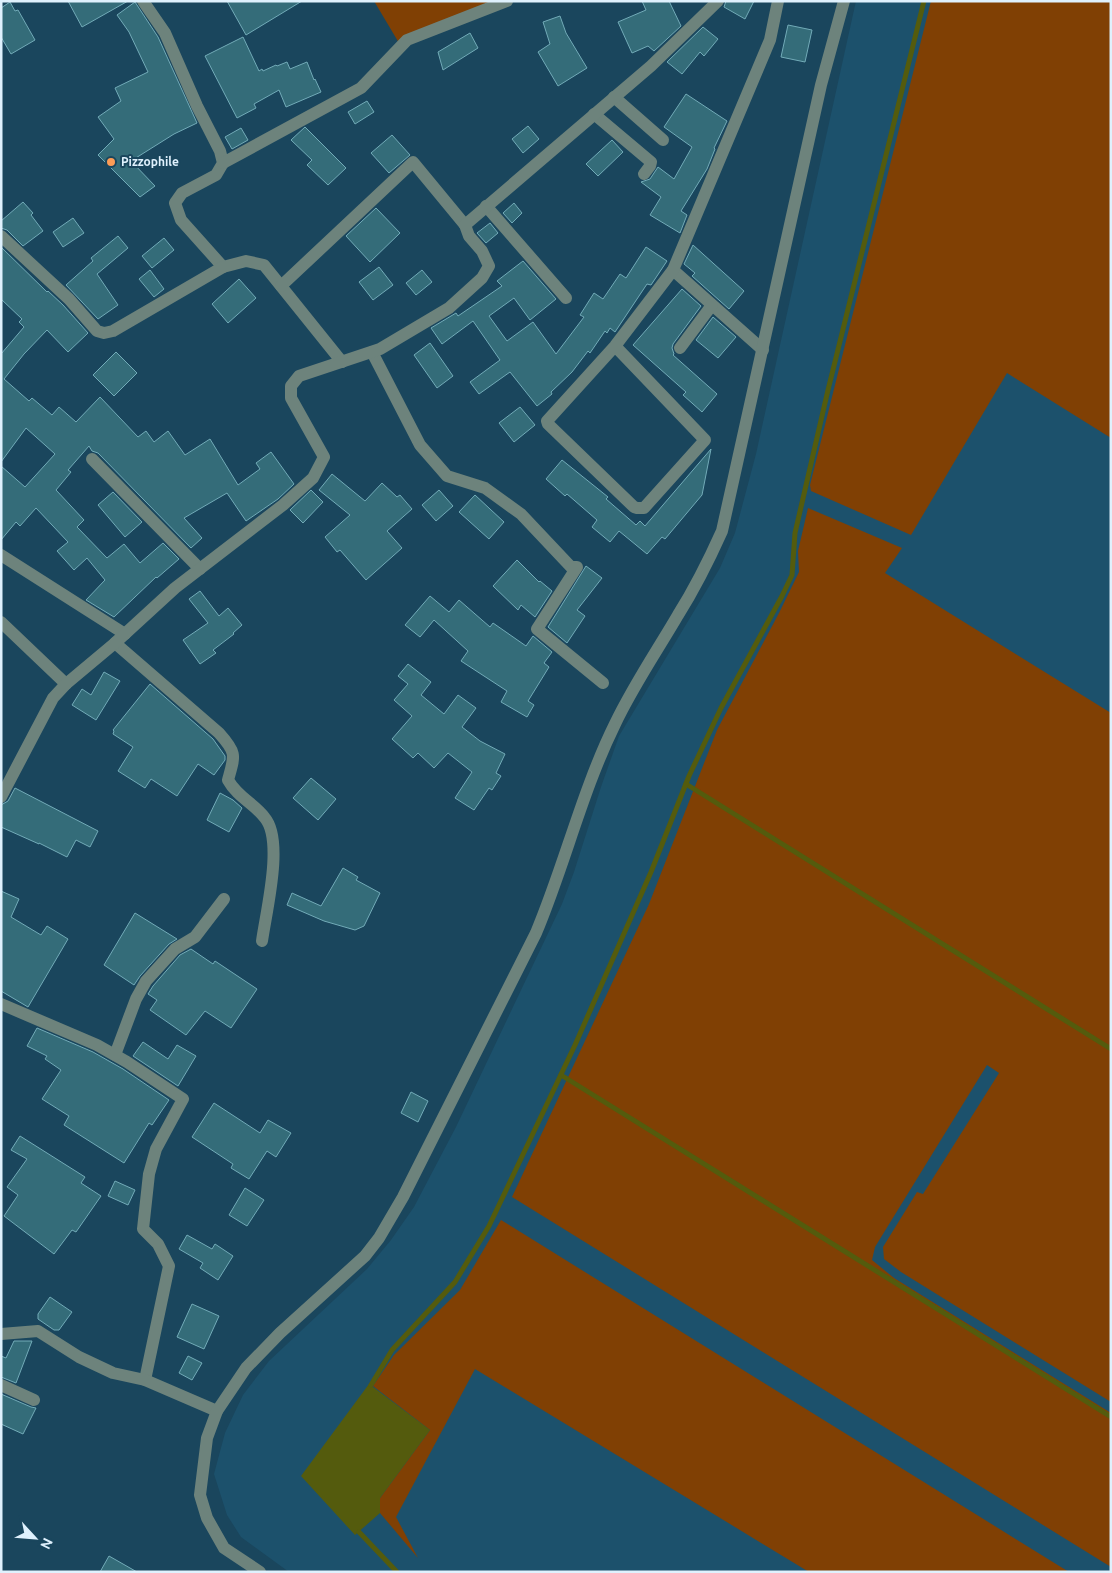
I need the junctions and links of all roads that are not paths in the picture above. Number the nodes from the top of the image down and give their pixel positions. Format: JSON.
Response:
{"nodes":[{"id":1,"x":143,"y":1,"type":"edge"},
{"id":2,"x":507,"y":1,"type":"edge"},
{"id":3,"x":718,"y":1,"type":"edge"},
{"id":4,"x":778,"y":1,"type":"edge"},
{"id":5,"x":844,"y":1,"type":"edge"},
{"id":6,"x":614,"y":97,"type":"junction"},
{"id":7,"x":594,"y":114,"type":"junction"},
{"id":8,"x":663,"y":140,"type":"dead end"},
{"id":9,"x":223,"y":163,"type":"junction"},
{"id":10,"x":644,"y":174,"type":"dead end"},
{"id":11,"x":486,"y":206,"type":"junction"},
{"id":12,"x":465,"y":226,"type":"junction"},
{"id":13,"x":1,"y":236,"type":"edge"},
{"id":14,"x":223,"y":267,"type":"junction"},
{"id":15,"x":673,"y":270,"type":"junction"},
{"id":16,"x":281,"y":286,"type":"junction"},
{"id":17,"x":566,"y":298,"type":"dead end"},
{"id":18,"x":712,"y":305,"type":"junction"},
{"id":19,"x":615,"y":346,"type":"junction"},
{"id":20,"x":680,"y":348,"type":"dead end"},
{"id":21,"x":763,"y":350,"type":"junction"},
{"id":22,"x":372,"y":352,"type":"junction"},
{"id":23,"x":342,"y":362,"type":"junction"},
{"id":24,"x":92,"y":459,"type":"dead end"},
{"id":25,"x":1,"y":555,"type":"edge"},
{"id":26,"x":200,"y":569,"type":"junction"},
{"id":27,"x":1,"y":622,"type":"edge"},
{"id":28,"x":120,"y":638,"type":"junction"},
{"id":29,"x":603,"y":683,"type":"dead end"},
{"id":30,"x":66,"y":684,"type":"junction"},
{"id":31,"x":1,"y":797,"type":"edge"},
{"id":32,"x":224,"y":899,"type":"dead end"},
{"id":33,"x":262,"y":941,"type":"dead end"},
{"id":34,"x":1,"y":1004,"type":"edge"},
{"id":35,"x":115,"y":1055,"type":"junction"},
{"id":36,"x":1,"y":1334,"type":"edge"},
{"id":37,"x":145,"y":1380,"type":"junction"},
{"id":38,"x":1,"y":1385,"type":"edge"},
{"id":39,"x":34,"y":1400,"type":"dead end"},
{"id":40,"x":217,"y":1411,"type":"junction"},
{"id":41,"x":260,"y":1572,"type":"edge"}],
"edges":[{"from":1,"to":9,"type":"street"},
{"from":2,"to":9,"type":"street"},
{"from":3,"to":6,"type":"street"},
{"from":4,"to":15,"type":"street"},
{"from":5,"to":21,"type":"street"},
{"from":6,"to":7,"type":"street"},
{"from":6,"to":8,"type":"street"},
{"from":7,"to":10,"type":"street"},
{"from":7,"to":11,"type":"street"},
{"from":9,"to":14,"type":"street"},
{"from":11,"to":12,"type":"street"},
{"from":11,"to":17,"type":"street"},
{"from":12,"to":16,"type":"street"},
{"from":12,"to":22,"type":"street"},
{"from":13,"to":14,"type":"street"},
{"from":14,"to":16,"type":"street"},
{"from":15,"to":18,"type":"street"},
{"from":15,"to":19,"type":"street"},
{"from":16,"to":23,"type":"street"},
{"from":18,"to":20,"type":"street"},
{"from":18,"to":21,"type":"street"},
{"from":19,"to":19,"type":"street"},
{"from":21,"to":40,"type":"street"},
{"from":22,"to":23,"type":"street"},
{"from":22,"to":29,"type":"street"},
{"from":23,"to":26,"type":"street"},
{"from":24,"to":26,"type":"street"},
{"from":25,"to":28,"type":"street"},
{"from":26,"to":28,"type":"street"},
{"from":27,"to":30,"type":"street"},
{"from":28,"to":30,"type":"street"},
{"from":28,"to":33,"type":"street"},
{"from":30,"to":31,"type":"street"},
{"from":32,"to":35,"type":"street"},
{"from":34,"to":35,"type":"street"},
{"from":35,"to":37,"type":"street"},
{"from":36,"to":37,"type":"street"},
{"from":37,"to":40,"type":"street"},
{"from":38,"to":39,"type":"street"},
{"from":40,"to":41,"type":"street"}]}
